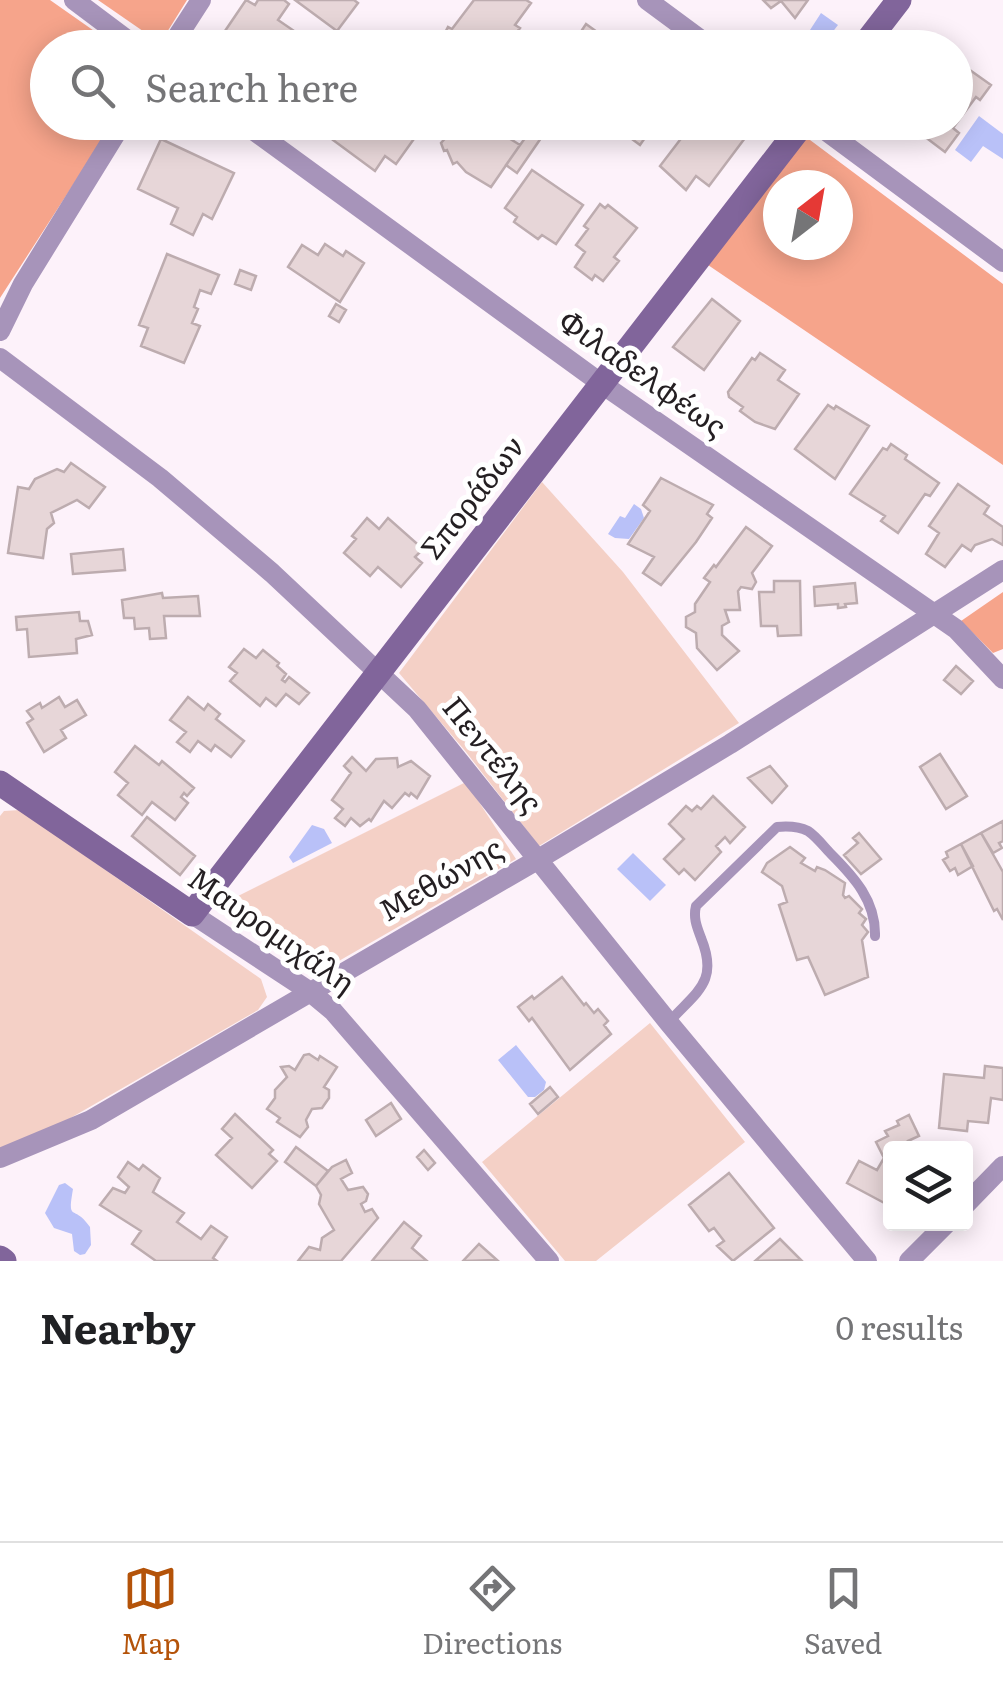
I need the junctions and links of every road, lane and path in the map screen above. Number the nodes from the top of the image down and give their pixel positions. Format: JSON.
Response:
{"nodes":[{"id":1,"x":74,"y":0,"type":"edge"},
{"id":2,"x":201,"y":0,"type":"edge"},
{"id":3,"x":647,"y":0,"type":"edge"},
{"id":4,"x":899,"y":0,"type":"edge"},
{"id":5,"x":114,"y":30,"type":"edge"},
{"id":6,"x":182,"y":30,"type":"edge"},
{"id":7,"x":688,"y":30,"type":"edge"},
{"id":8,"x":876,"y":30,"type":"edge"},
{"id":9,"x":112,"y":140,"type":"edge"},
{"id":10,"x":267,"y":140,"type":"edge"},
{"id":11,"x":790,"y":140,"type":"edge"},
{"id":12,"x":838,"y":140,"type":"edge"},
{"id":13,"x":1003,"y":262,"type":"edge"},
{"id":14,"x":0,"y":331,"type":"edge"},
{"id":15,"x":0,"y":358,"type":"edge"},
{"id":16,"x":602,"y":384,"type":"junction"},
{"id":17,"x":1003,"y":570,"type":"edge"},
{"id":18,"x":936,"y":614,"type":"junction"},
{"id":19,"x":380,"y":671,"type":"junction"},
{"id":20,"x":1003,"y":680,"type":"edge"},
{"id":21,"x":0,"y":783,"type":"edge"},
{"id":22,"x":537,"y":860,"type":"junction"},
{"id":23,"x":192,"y":914,"type":"junction"},
{"id":24,"x":875,"y":936,"type":"dead end"},
{"id":25,"x":310,"y":991,"type":"junction"},
{"id":26,"x":668,"y":1023,"type":"junction"},
{"id":27,"x":0,"y":1158,"type":"edge"},
{"id":28,"x":1003,"y":1166,"type":"edge"},
{"id":29,"x":973,"y":1197,"type":"edge"},
{"id":30,"x":939,"y":1231,"type":"edge"},
{"id":31,"x":549,"y":1261,"type":"edge"},
{"id":32,"x":866,"y":1261,"type":"edge"},
{"id":33,"x":909,"y":1261,"type":"edge"}],
"edges":[{"from":1,"to":5,"type":"street"},
{"from":2,"to":6,"type":"street"},
{"from":3,"to":7,"type":"street"},
{"from":4,"to":8,"type":"street"},
{"from":9,"to":14,"type":"street"},
{"from":10,"to":16,"type":"street","name":"Φιλαδελφέως"},
{"from":11,"to":16,"type":"street","name":"Σποράδων"},
{"from":12,"to":13,"type":"street"},
{"from":15,"to":19,"type":"street","name":"Πεντέλης"},
{"from":16,"to":18,"type":"street","name":"Φιλαδελφέως"},
{"from":16,"to":19,"type":"street","name":"Σποράδων"},
{"from":17,"to":18,"type":"street","name":"Μεθώνης"},
{"from":18,"to":20,"type":"street","name":"Φιλαδελφέως"},
{"from":18,"to":22,"type":"street","name":"Μεθώνης"},
{"from":19,"to":22,"type":"street","name":"Πεντέλης"},
{"from":19,"to":23,"type":"street","name":"Σποράδων"},
{"from":21,"to":23,"type":"street","name":"Μαυρομιχάλη"},
{"from":22,"to":25,"type":"street","name":"Μεθώνης"},
{"from":22,"to":26,"type":"street","name":"Πεντέλης"},
{"from":23,"to":25,"type":"street","name":"Μαυρομιχάλη"},
{"from":24,"to":26,"type":"lane"},
{"from":25,"to":27,"type":"street","name":"Μεθώνης"},
{"from":25,"to":31,"type":"street","name":"Μαυρομιχάλη"},
{"from":26,"to":32,"type":"street","name":"Πεντέλης"},
{"from":28,"to":29,"type":"street"},
{"from":30,"to":33,"type":"street"}]}
